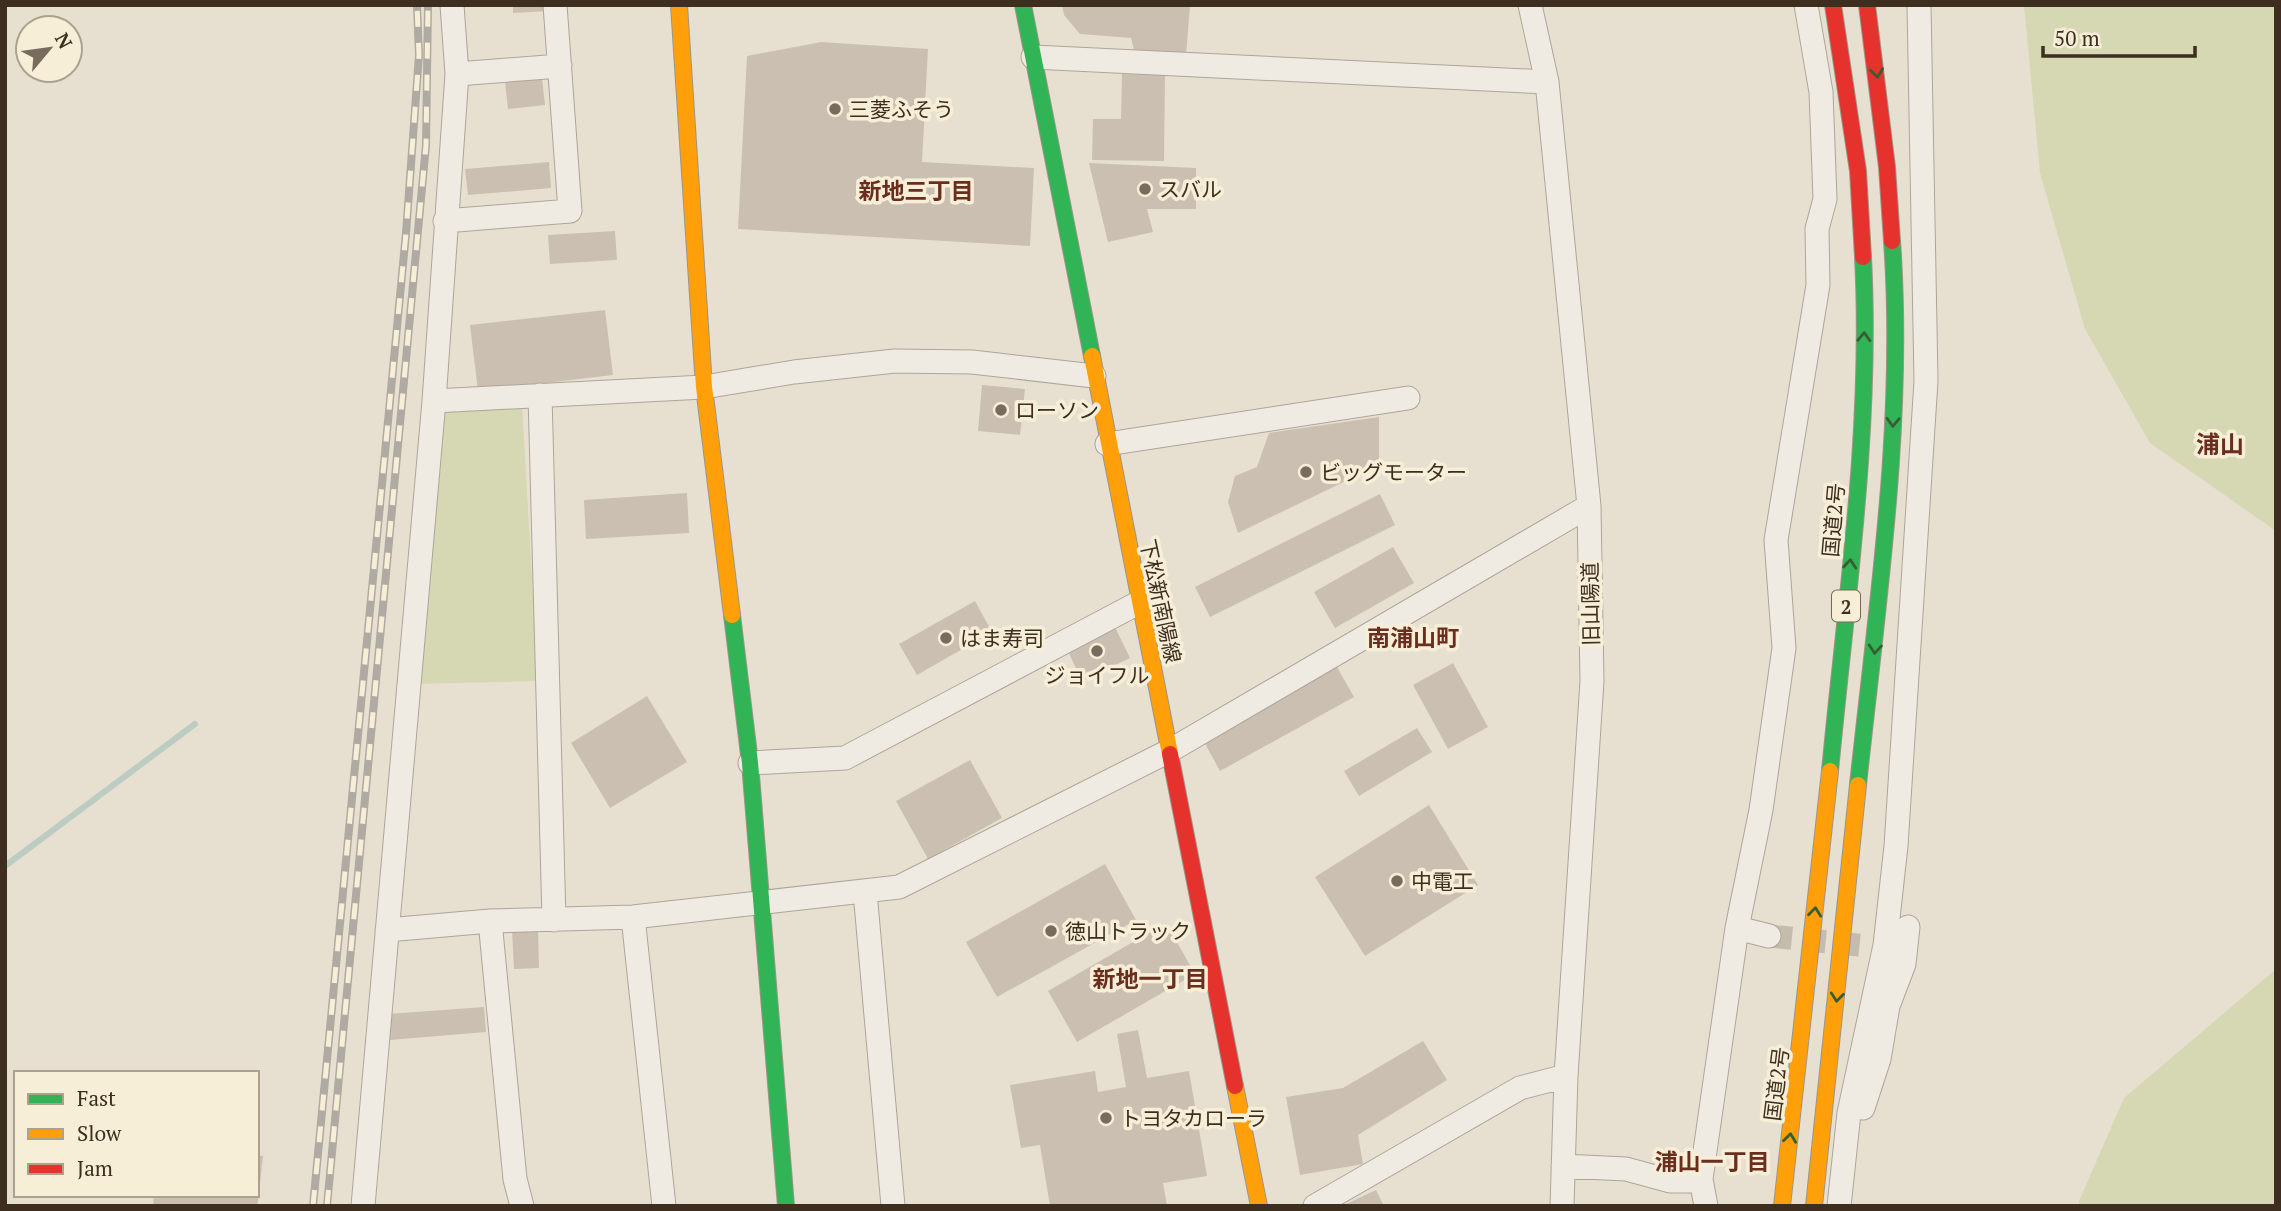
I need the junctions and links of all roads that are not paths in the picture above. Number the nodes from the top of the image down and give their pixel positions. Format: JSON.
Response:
{"nodes":[{"id":1,"x":452,"y":5,"type":"edge"},
{"id":2,"x":555,"y":5,"type":"edge"},
{"id":3,"x":678,"y":5,"type":"edge"},
{"id":4,"x":1023,"y":5,"type":"edge"},
{"id":5,"x":1530,"y":5,"type":"edge"},
{"id":6,"x":1806,"y":5,"type":"edge"},
{"id":7,"x":1833,"y":5,"type":"edge"},
{"id":8,"x":1867,"y":5,"type":"edge"},
{"id":9,"x":1919,"y":5,"type":"edge"},
{"id":10,"x":1033,"y":57,"type":"junction"},
{"id":11,"x":559,"y":66,"type":"junction"},
{"id":12,"x":457,"y":74,"type":"junction"},
{"id":13,"x":1547,"y":82,"type":"junction"},
{"id":14,"x":445,"y":221,"type":"junction"},
{"id":15,"x":1094,"y":376,"type":"junction"},
{"id":16,"x":704,"y":387,"type":"junction"},
{"id":17,"x":540,"y":395,"type":"junction"},
{"id":18,"x":1408,"y":398,"type":"dead end"},
{"id":19,"x":434,"y":401,"type":"junction"},
{"id":20,"x":1107,"y":444,"type":"junction"},
{"id":21,"x":1589,"y":506,"type":"junction"},
{"id":22,"x":1140,"y":602,"type":"junction"},
{"id":23,"x":1839,"y":679,"type":"junction"},
{"id":24,"x":1872,"y":681,"type":"junction"},
{"id":25,"x":1905,"y":685,"type":"junction"},
{"id":26,"x":1171,"y":750,"type":"junction"},
{"id":27,"x":750,"y":763,"type":"junction"},
{"id":28,"x":865,"y":892,"type":"junction"},
{"id":29,"x":761,"y":903,"type":"junction"},
{"id":30,"x":634,"y":917,"type":"junction"},
{"id":31,"x":554,"y":920,"type":"junction"},
{"id":32,"x":490,"y":921,"type":"junction"},
{"id":33,"x":1908,"y":927,"type":"dead end"},
{"id":34,"x":1737,"y":928,"type":"junction"},
{"id":35,"x":387,"y":930,"type":"junction"},
{"id":36,"x":1769,"y":936,"type":"tunnel mouth"},
{"id":37,"x":1566,"y":1076,"type":"junction"},
{"id":38,"x":1849,"y":1113,"type":"junction"},
{"id":39,"x":1563,"y":1166,"type":"junction"},
{"id":40,"x":1701,"y":1181,"type":"junction"},
{"id":41,"x":363,"y":1206,"type":"edge"},
{"id":42,"x":522,"y":1206,"type":"edge"},
{"id":43,"x":664,"y":1206,"type":"edge"},
{"id":44,"x":786,"y":1206,"type":"edge"},
{"id":45,"x":893,"y":1206,"type":"edge"},
{"id":46,"x":1259,"y":1206,"type":"edge"},
{"id":47,"x":1315,"y":1206,"type":"edge"},
{"id":48,"x":1562,"y":1206,"type":"edge"},
{"id":49,"x":1706,"y":1206,"type":"edge"},
{"id":50,"x":1782,"y":1206,"type":"edge"},
{"id":51,"x":1814,"y":1206,"type":"edge"},
{"id":52,"x":1839,"y":1206,"type":"edge"}],
"edges":[{"from":1,"to":12,"type":"street"},
{"from":2,"to":11,"type":"street"},
{"from":3,"to":16,"type":"main road"},
{"from":4,"to":10,"type":"main road","name":"下松新南陽線"},
{"from":5,"to":13,"type":"street","name":"旧山陽道"},
{"from":6,"to":34,"type":"street"},
{"from":23,"to":7,"type":"main road","name":"国道2号","number":"2","one_way":true},
{"from":8,"to":24,"type":"main road","number":"2","one_way":true},
{"from":9,"to":25,"type":"street"},
{"from":10,"to":13,"type":"street"},
{"from":10,"to":15,"type":"main road","name":"下松新南陽線"},
{"from":11,"to":12,"type":"street"},
{"from":11,"to":14,"type":"street"},
{"from":12,"to":14,"type":"street"},
{"from":13,"to":21,"type":"street","name":"旧山陽道"},
{"from":14,"to":19,"type":"street"},
{"from":15,"to":16,"type":"street"},
{"from":15,"to":20,"type":"main road","name":"下松新南陽線"},
{"from":16,"to":17,"type":"street"},
{"from":16,"to":27,"type":"main road"},
{"from":17,"to":19,"type":"street"},
{"from":17,"to":31,"type":"street"},
{"from":18,"to":20,"type":"street"},
{"from":19,"to":35,"type":"street"},
{"from":20,"to":22,"type":"main road","name":"下松新南陽線"},
{"from":21,"to":26,"type":"street"},
{"from":21,"to":37,"type":"street","name":"旧山陽道"},
{"from":22,"to":26,"type":"main road","name":"下松新南陽線"},
{"from":22,"to":27,"type":"street"},
{"from":23,"to":24,"type":"street"},
{"from":50,"to":23,"type":"main road","name":"国道2号","number":"2","one_way":true},
{"from":24,"to":25,"type":"street"},
{"from":24,"to":51,"type":"main road","number":"2","one_way":true},
{"from":25,"to":38,"type":"street"},
{"from":26,"to":28,"type":"street"},
{"from":26,"to":46,"type":"main road","name":"下松新南陽線"},
{"from":27,"to":29,"type":"main road"},
{"from":28,"to":29,"type":"street"},
{"from":28,"to":45,"type":"street"},
{"from":29,"to":30,"type":"street"},
{"from":29,"to":44,"type":"main road"},
{"from":30,"to":31,"type":"street"},
{"from":30,"to":43,"type":"street"},
{"from":31,"to":32,"type":"street"},
{"from":32,"to":35,"type":"street"},
{"from":32,"to":42,"type":"street"},
{"from":33,"to":38,"type":"street"},
{"from":34,"to":36,"type":"street"},
{"from":34,"to":40,"type":"street"},
{"from":35,"to":41,"type":"street"},
{"from":37,"to":39,"type":"street","name":"旧山陽道"},
{"from":37,"to":47,"type":"street"},
{"from":38,"to":52,"type":"street"},
{"from":39,"to":40,"type":"street"},
{"from":39,"to":48,"type":"street","name":"旧山陽道"},
{"from":40,"to":49,"type":"street"}]}
